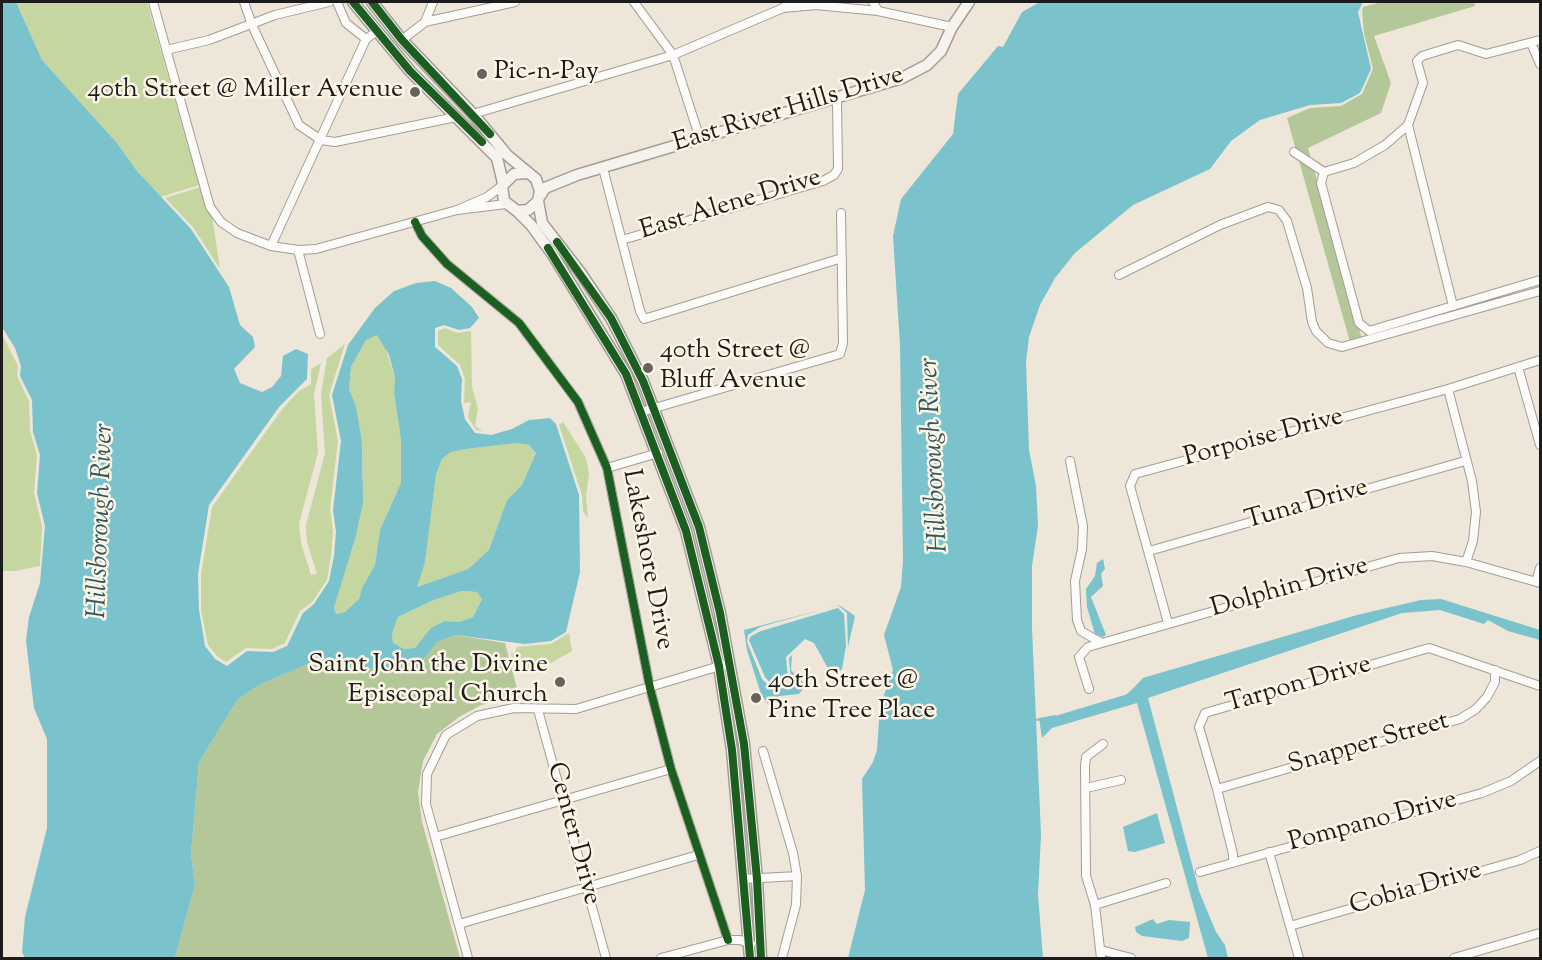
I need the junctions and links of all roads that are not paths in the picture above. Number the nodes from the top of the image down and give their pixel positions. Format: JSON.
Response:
{"nodes":[{"id":1,"x":153,"y":2,"type":"edge"},
{"id":2,"x":244,"y":2,"type":"edge"},
{"id":3,"x":329,"y":2,"type":"edge"},
{"id":4,"x":337,"y":2,"type":"edge"},
{"id":5,"x":353,"y":2,"type":"edge"},
{"id":6,"x":372,"y":2,"type":"edge"},
{"id":7,"x":433,"y":2,"type":"edge"},
{"id":8,"x":514,"y":2,"type":"edge"},
{"id":9,"x":634,"y":2,"type":"edge"},
{"id":10,"x":873,"y":2,"type":"edge"},
{"id":11,"x":969,"y":2,"type":"edge"},
{"id":12,"x":786,"y":5,"type":"edge"},
{"id":13,"x":960,"y":6,"type":"edge"},
{"id":14,"x":878,"y":11,"type":"junction"},
{"id":15,"x":425,"y":22,"type":"junction"},
{"id":16,"x":252,"y":25,"type":"junction"},
{"id":17,"x":952,"y":27,"type":"junction"},
{"id":18,"x":376,"y":32,"type":"junction"},
{"id":19,"x":366,"y":39,"type":"junction"},
{"id":20,"x":402,"y":40,"type":"junction"},
{"id":21,"x":1540,"y":40,"type":"edge"},
{"id":22,"x":1531,"y":43,"type":"junction"},
{"id":23,"x":166,"y":50,"type":"junction"},
{"id":24,"x":674,"y":55,"type":"junction"},
{"id":25,"x":1540,"y":64,"type":"edge"},
{"id":26,"x":837,"y":99,"type":"junction"},
{"id":27,"x":473,"y":114,"type":"junction"},
{"id":28,"x":456,"y":117,"type":"junction"},
{"id":29,"x":1408,"y":125,"type":"junction"},
{"id":30,"x":700,"y":139,"type":"junction"},
{"id":31,"x":321,"y":140,"type":"junction"},
{"id":32,"x":1294,"y":152,"type":"dead end"},
{"id":33,"x":603,"y":168,"type":"junction"},
{"id":34,"x":1324,"y":172,"type":"junction"},
{"id":35,"x":530,"y":175,"type":"junction"},
{"id":36,"x":577,"y":175,"type":"junction"},
{"id":37,"x":503,"y":185,"type":"junction"},
{"id":38,"x":539,"y":199,"type":"junction"},
{"id":39,"x":506,"y":204,"type":"junction"},
{"id":40,"x":456,"y":210,"type":"junction"},
{"id":41,"x":517,"y":210,"type":"junction"},
{"id":42,"x":841,"y":213,"type":"dead end"},
{"id":43,"x":415,"y":222,"type":"junction"},
{"id":44,"x":622,"y":240,"type":"junction"},
{"id":45,"x":271,"y":246,"type":"junction"},
{"id":46,"x":298,"y":250,"type":"junction"},
{"id":47,"x":842,"y":258,"type":"junction"},
{"id":48,"x":1119,"y":275,"type":"dead end"},
{"id":49,"x":1540,"y":280,"type":"edge"},
{"id":50,"x":1540,"y":291,"type":"edge"},
{"id":51,"x":1453,"y":306,"type":"junction"},
{"id":52,"x":321,"y":334,"type":"dead end"},
{"id":53,"x":1540,"y":360,"type":"edge"},
{"id":54,"x":1518,"y":367,"type":"junction"},
{"id":55,"x":1448,"y":388,"type":"junction"},
{"id":56,"x":654,"y":409,"type":"junction"},
{"id":57,"x":641,"y":412,"type":"junction"},
{"id":58,"x":1540,"y":445,"type":"edge"},
{"id":59,"x":658,"y":453,"type":"junction"},
{"id":60,"x":1070,"y":461,"type":"dead end"},
{"id":61,"x":1465,"y":461,"type":"junction"},
{"id":62,"x":608,"y":468,"type":"junction"},
{"id":63,"x":699,"y":527,"type":"junction"},
{"id":64,"x":686,"y":531,"type":"junction"},
{"id":65,"x":1149,"y":551,"type":"junction"},
{"id":66,"x":1466,"y":562,"type":"junction"},
{"id":67,"x":1540,"y":568,"type":"edge"},
{"id":68,"x":1538,"y":583,"type":"edge"},
{"id":69,"x":1168,"y":623,"type":"junction"},
{"id":70,"x":1100,"y":642,"type":"junction"},
{"id":71,"x":725,"y":665,"type":"junction"},
{"id":72,"x":1495,"y":670,"type":"junction"},
{"id":73,"x":1540,"y":686,"type":"edge"},
{"id":74,"x":650,"y":688,"type":"junction"},
{"id":75,"x":1089,"y":689,"type":"dead end"},
{"id":76,"x":538,"y":710,"type":"junction"},
{"id":77,"x":1103,"y":744,"type":"dead end"},
{"id":78,"x":763,"y":751,"type":"dead end"},
{"id":79,"x":1540,"y":761,"type":"edge"},
{"id":80,"x":671,"y":769,"type":"junction"},
{"id":81,"x":1121,"y":780,"type":"dead end"},
{"id":82,"x":1086,"y":788,"type":"junction"},
{"id":83,"x":1217,"y":789,"type":"junction"},
{"id":84,"x":562,"y":800,"type":"junction"},
{"id":85,"x":435,"y":837,"type":"junction"},
{"id":86,"x":1540,"y":851,"type":"edge"},
{"id":87,"x":1269,"y":852,"type":"junction"},
{"id":88,"x":698,"y":855,"type":"junction"},
{"id":89,"x":1233,"y":863,"type":"junction"},
{"id":90,"x":1200,"y":872,"type":"dead end"},
{"id":91,"x":797,"y":876,"type":"junction"},
{"id":92,"x":743,"y":879,"type":"junction"},
{"id":93,"x":757,"y":879,"type":"junction"},
{"id":94,"x":1166,"y":883,"type":"dead end"},
{"id":95,"x":586,"y":887,"type":"junction"},
{"id":96,"x":1095,"y":905,"type":"junction"},
{"id":97,"x":459,"y":924,"type":"junction"},
{"id":98,"x":1290,"y":926,"type":"junction"},
{"id":99,"x":1540,"y":933,"type":"edge"},
{"id":100,"x":728,"y":940,"type":"junction"},
{"id":101,"x":749,"y":942,"type":"junction"},
{"id":102,"x":1101,"y":954,"type":"edge"},
{"id":103,"x":761,"y":957,"type":"edge"},
{"id":104,"x":468,"y":958,"type":"edge"},
{"id":105,"x":606,"y":958,"type":"edge"},
{"id":106,"x":661,"y":958,"type":"edge"},
{"id":107,"x":750,"y":958,"type":"edge"},
{"id":108,"x":782,"y":958,"type":"edge"},
{"id":109,"x":1131,"y":958,"type":"edge"},
{"id":110,"x":1299,"y":958,"type":"edge"},
{"id":111,"x":1454,"y":958,"type":"edge"}],
"edges":[{"from":1,"to":23,"type":"street"},
{"from":2,"to":16,"type":"street"},
{"from":3,"to":16,"type":"street"},
{"from":4,"to":19,"type":"street"},
{"from":5,"to":18,"type":"main road"},
{"from":6,"to":20,"type":"main road"},
{"from":7,"to":15,"type":"street"},
{"from":8,"to":15,"type":"street"},
{"from":9,"to":24,"type":"street"},
{"from":10,"to":14,"type":"street"},
{"from":11,"to":13,"type":"main road","name":"East River Hills Drive"},
{"from":12,"to":14,"type":"street"},
{"from":12,"to":24,"type":"street"},
{"from":13,"to":17,"type":"main road","name":"East River Hills Drive"},
{"from":14,"to":17,"type":"street"},
{"from":15,"to":20,"type":"street"},
{"from":16,"to":23,"type":"street"},
{"from":16,"to":31,"type":"street"},
{"from":17,"to":26,"type":"main road","name":"East River Hills Drive"},
{"from":18,"to":19,"type":"street"},
{"from":18,"to":28,"type":"main road"},
{"from":19,"to":31,"type":"street"},
{"from":20,"to":27,"type":"main road"},
{"from":21,"to":22,"type":"street"},
{"from":22,"to":25,"type":"street"},
{"from":22,"to":29,"type":"street"},
{"from":23,"to":45,"type":"street"},
{"from":24,"to":27,"type":"street"},
{"from":24,"to":30,"type":"street"},
{"from":26,"to":30,"type":"main road","name":"East River Hills Drive"},
{"from":26,"to":44,"type":"street","name":"East Alene Drive"},
{"from":27,"to":35,"type":"main road"},
{"from":28,"to":31,"type":"street"},
{"from":28,"to":37,"type":"main road"},
{"from":29,"to":34,"type":"street"},
{"from":29,"to":51,"type":"street"},
{"from":30,"to":33,"type":"main road","name":"East River Hills Drive"},
{"from":31,"to":45,"type":"street"},
{"from":32,"to":34,"type":"street"},
{"from":33,"to":36,"type":"main road","name":"East River Hills Drive"},
{"from":33,"to":44,"type":"street"},
{"from":34,"to":51,"type":"street"},
{"from":35,"to":36,"type":"main road","name":"East River Hills Drive"},
{"from":35,"to":37,"type":"main road"},
{"from":35,"to":38,"type":"main road"},
{"from":36,"to":38,"type":"main road","name":"East River Hills Drive"},
{"from":37,"to":39,"type":"main road"},
{"from":37,"to":40,"type":"street"},
{"from":38,"to":41,"type":"main road"},
{"from":38,"to":56,"type":"main road"},
{"from":39,"to":40,"type":"street"},
{"from":39,"to":41,"type":"main road"},
{"from":40,"to":43,"type":"street"},
{"from":41,"to":57,"type":"main road"},
{"from":42,"to":47,"type":"street"},
{"from":43,"to":46,"type":"street"},
{"from":43,"to":62,"type":"street","name":"Lakeshore Drive"},
{"from":44,"to":47,"type":"street"},
{"from":45,"to":46,"type":"street"},
{"from":46,"to":52,"type":"street"},
{"from":47,"to":56,"type":"street"},
{"from":48,"to":50,"type":"street"},
{"from":49,"to":51,"type":"street"},
{"from":53,"to":54,"type":"street","name":"Porpoise Drive"},
{"from":54,"to":55,"type":"street","name":"Porpoise Drive"},
{"from":54,"to":58,"type":"street"},
{"from":55,"to":61,"type":"street"},
{"from":55,"to":65,"type":"street","name":"Porpoise Drive"},
{"from":56,"to":57,"type":"street"},
{"from":56,"to":63,"type":"main road"},
{"from":57,"to":59,"type":"main road"},
{"from":59,"to":62,"type":"street"},
{"from":59,"to":64,"type":"main road"},
{"from":60,"to":70,"type":"street"},
{"from":61,"to":65,"type":"street","name":"Tuna Drive"},
{"from":61,"to":66,"type":"street"},
{"from":62,"to":74,"type":"street","name":"Lakeshore Drive"},
{"from":63,"to":64,"type":"main road"},
{"from":63,"to":71,"type":"main road"},
{"from":64,"to":71,"type":"main road"},
{"from":65,"to":69,"type":"street","name":"Porpoise Drive"},
{"from":66,"to":68,"type":"street","name":"Dolphin Drive"},
{"from":66,"to":69,"type":"street","name":"Dolphin Drive"},
{"from":67,"to":68,"type":"street"},
{"from":69,"to":70,"type":"street","name":"Dolphin Drive"},
{"from":70,"to":75,"type":"street","name":"Dolphin Drive"},
{"from":71,"to":74,"type":"street"},
{"from":71,"to":92,"type":"main road"},
{"from":71,"to":93,"type":"main road"},
{"from":72,"to":73,"type":"street","name":"Tarpon Drive"},
{"from":72,"to":83,"type":"street","name":"Snapper Street"},
{"from":72,"to":83,"type":"street","name":"Tarpon Drive"},
{"from":74,"to":76,"type":"street","name":"Lakeshore Drive"},
{"from":74,"to":80,"type":"street"},
{"from":76,"to":84,"type":"street","name":"Center Drive"},
{"from":76,"to":85,"type":"street","name":"Lakeshore Drive"},
{"from":77,"to":82,"type":"street"},
{"from":78,"to":91,"type":"street"},
{"from":79,"to":87,"type":"street","name":"Pompano Drive"},
{"from":80,"to":84,"type":"street"},
{"from":80,"to":88,"type":"street"},
{"from":81,"to":82,"type":"street"},
{"from":82,"to":96,"type":"street"},
{"from":83,"to":89,"type":"street","name":"Tarpon Drive"},
{"from":84,"to":85,"type":"street"},
{"from":84,"to":95,"type":"street","name":"Center Drive"},
{"from":85,"to":97,"type":"street","name":"Lakeshore Drive"},
{"from":86,"to":98,"type":"street","name":"Cobia Drive"},
{"from":87,"to":89,"type":"street","name":"Pompano Drive"},
{"from":87,"to":98,"type":"street"},
{"from":88,"to":95,"type":"street"},
{"from":88,"to":100,"type":"street"},
{"from":89,"to":90,"type":"street","name":"Pompano Drive"},
{"from":91,"to":93,"type":"street"},
{"from":91,"to":108,"type":"street"},
{"from":92,"to":93,"type":"street"},
{"from":92,"to":101,"type":"main road"},
{"from":93,"to":103,"type":"main road"},
{"from":94,"to":96,"type":"street"},
{"from":95,"to":97,"type":"street"},
{"from":95,"to":105,"type":"street","name":"Center Drive"},
{"from":96,"to":102,"type":"street"},
{"from":97,"to":104,"type":"street","name":"Lakeshore Drive"},
{"from":98,"to":110,"type":"street"},
{"from":99,"to":111,"type":"street"},
{"from":100,"to":101,"type":"street"},
{"from":100,"to":106,"type":"street"},
{"from":101,"to":103,"type":"street"},
{"from":101,"to":107,"type":"main road"},
{"from":102,"to":109,"type":"street"}]}
